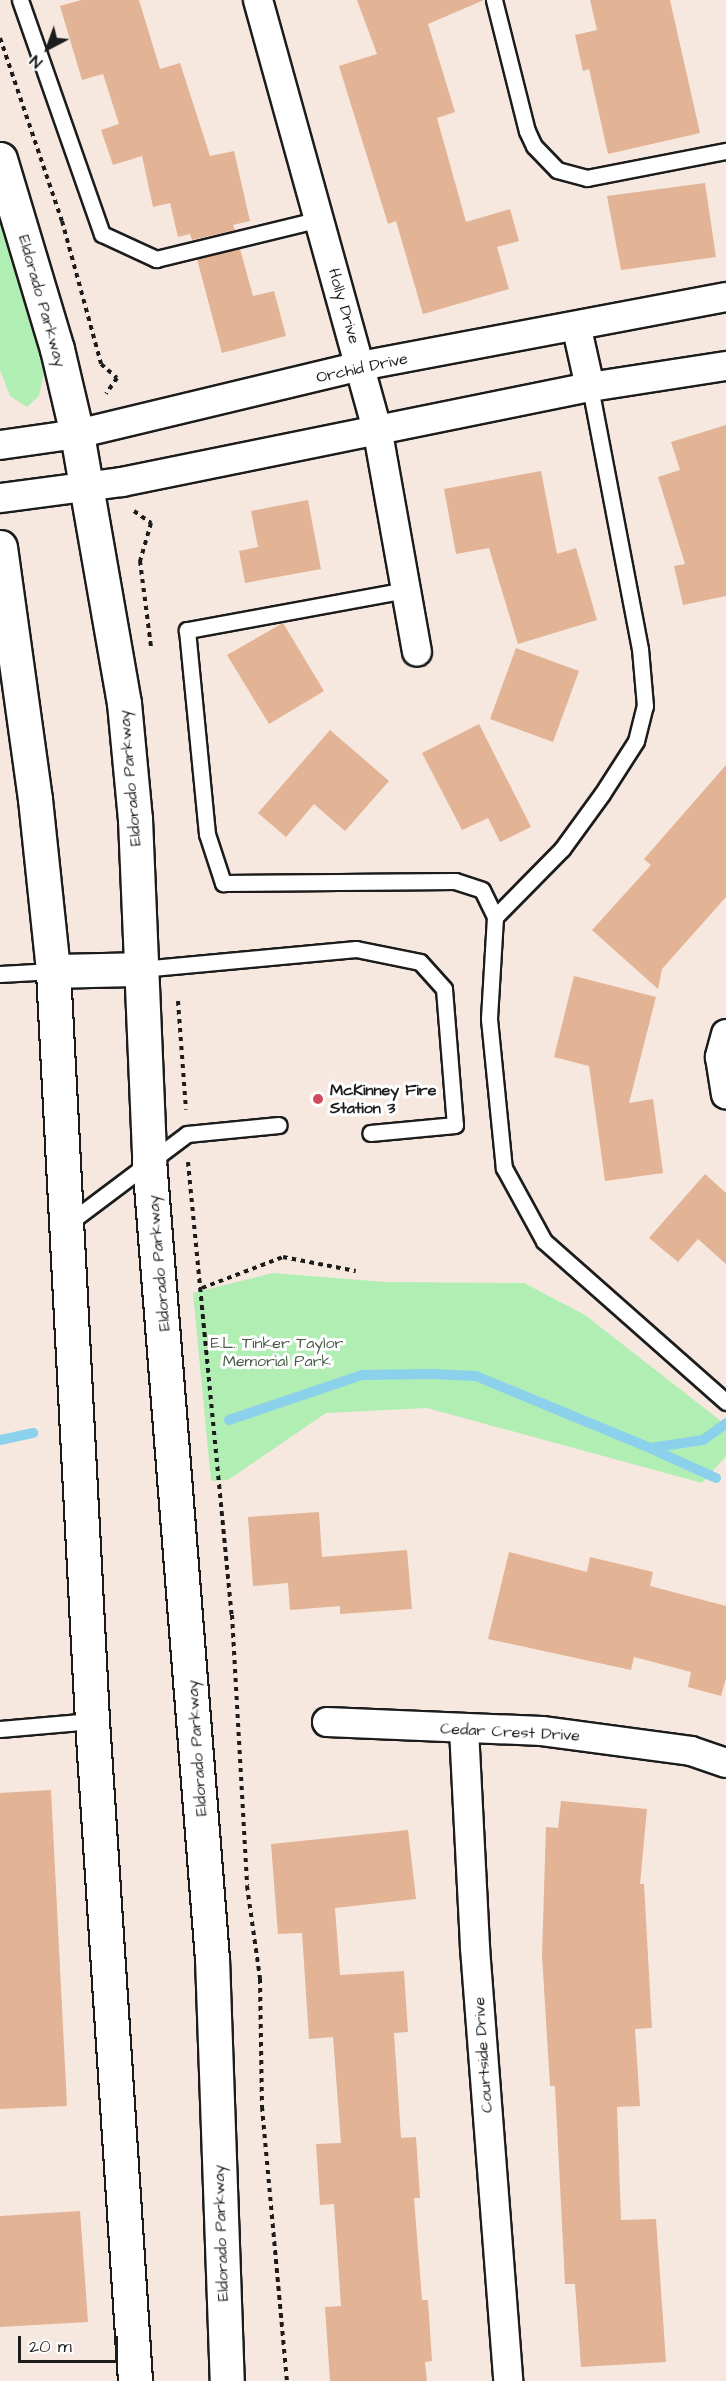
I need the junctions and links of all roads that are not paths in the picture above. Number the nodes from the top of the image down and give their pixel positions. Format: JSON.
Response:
{"nodes":[{"id":1,"x":20,"y":0,"type":"edge"},
{"id":2,"x":258,"y":0,"type":"edge"},
{"id":3,"x":494,"y":0,"type":"edge"},
{"id":4,"x":726,"y":151,"type":"edge"},
{"id":5,"x":0,"y":159,"type":"edge"},
{"id":6,"x":320,"y":219,"type":"junction"},
{"id":7,"x":726,"y":297,"type":"edge"},
{"id":8,"x":577,"y":329,"type":"junction"},
{"id":9,"x":361,"y":366,"type":"junction"},
{"id":10,"x":726,"y":366,"type":"edge"},
{"id":11,"x":590,"y":387,"type":"junction"},
{"id":12,"x":378,"y":433,"type":"junction"},
{"id":13,"x":77,"y":434,"type":"junction"},
{"id":14,"x":0,"y":445,"type":"edge"},
{"id":15,"x":88,"y":486,"type":"junction"},
{"id":16,"x":0,"y":498,"type":"edge"},
{"id":17,"x":0,"y":547,"type":"edge"},
{"id":18,"x":406,"y":590,"type":"junction"},
{"id":19,"x":417,"y":652,"type":"dead end"},
{"id":20,"x":495,"y":917,"type":"junction"},
{"id":21,"x":153,"y":968,"type":"junction"},
{"id":22,"x":53,"y":971,"type":"junction"},
{"id":23,"x":0,"y":974,"type":"edge"},
{"id":24,"x":726,"y":1034,"type":"edge"},
{"id":25,"x":726,"y":1095,"type":"edge"},
{"id":26,"x":279,"y":1125,"type":"dead end"},
{"id":27,"x":370,"y":1133,"type":"dead end"},
{"id":28,"x":149,"y":1160,"type":"junction"},
{"id":29,"x":66,"y":1225,"type":"junction"},
{"id":30,"x":726,"y":1402,"type":"edge"},
{"id":31,"x":92,"y":1721,"type":"junction"},
{"id":32,"x":327,"y":1722,"type":"dead end"},
{"id":33,"x":464,"y":1729,"type":"junction"},
{"id":34,"x":0,"y":1730,"type":"edge"},
{"id":35,"x":726,"y":1763,"type":"edge"},
{"id":36,"x":135,"y":2381,"type":"edge"},
{"id":37,"x":228,"y":2381,"type":"edge"},
{"id":38,"x":508,"y":2381,"type":"edge"}],
"edges":[{"from":1,"to":6,"type":"lane"},
{"from":2,"to":6,"type":"street","name":"Holly Drive"},
{"from":3,"to":4,"type":"lane"},
{"from":5,"to":13,"type":"main road","name":"Eldorado Parkway"},
{"from":6,"to":9,"type":"street","name":"Holly Drive"},
{"from":7,"to":8,"type":"street","name":"Orchid Drive"},
{"from":8,"to":9,"type":"street","name":"Orchid Drive"},
{"from":8,"to":11,"type":"street"},
{"from":9,"to":12,"type":"street","name":"Holly Drive"},
{"from":9,"to":13,"type":"street","name":"Orchid Drive"},
{"from":10,"to":11,"type":"street"},
{"from":11,"to":12,"type":"street"},
{"from":11,"to":20,"type":"lane"},
{"from":12,"to":15,"type":"street"},
{"from":12,"to":18,"type":"street","name":"Holly Drive"},
{"from":13,"to":14,"type":"street","name":"Orchid Drive"},
{"from":13,"to":15,"type":"main road","name":"Eldorado Parkway"},
{"from":15,"to":16,"type":"street"},
{"from":15,"to":21,"type":"main road","name":"Eldorado Parkway"},
{"from":17,"to":22,"type":"main road"},
{"from":18,"to":19,"type":"street","name":"Holly Drive"},
{"from":18,"to":20,"type":"lane"},
{"from":20,"to":30,"type":"lane"},
{"from":21,"to":22,"type":"main road"},
{"from":21,"to":27,"type":"lane"},
{"from":21,"to":28,"type":"main road","name":"Eldorado Parkway"},
{"from":22,"to":23,"type":"lane"},
{"from":22,"to":29,"type":"main road"},
{"from":24,"to":25,"type":"street"},
{"from":26,"to":28,"type":"lane"},
{"from":28,"to":29,"type":"lane"},
{"from":28,"to":37,"type":"main road","name":"Eldorado Parkway"},
{"from":29,"to":31,"type":"main road"},
{"from":31,"to":34,"type":"lane"},
{"from":31,"to":36,"type":"main road"},
{"from":32,"to":33,"type":"street","name":"Cedar Crest Drive"},
{"from":33,"to":35,"type":"street","name":"Cedar Crest Drive"},
{"from":33,"to":38,"type":"street","name":"Courtside Drive"}]}
